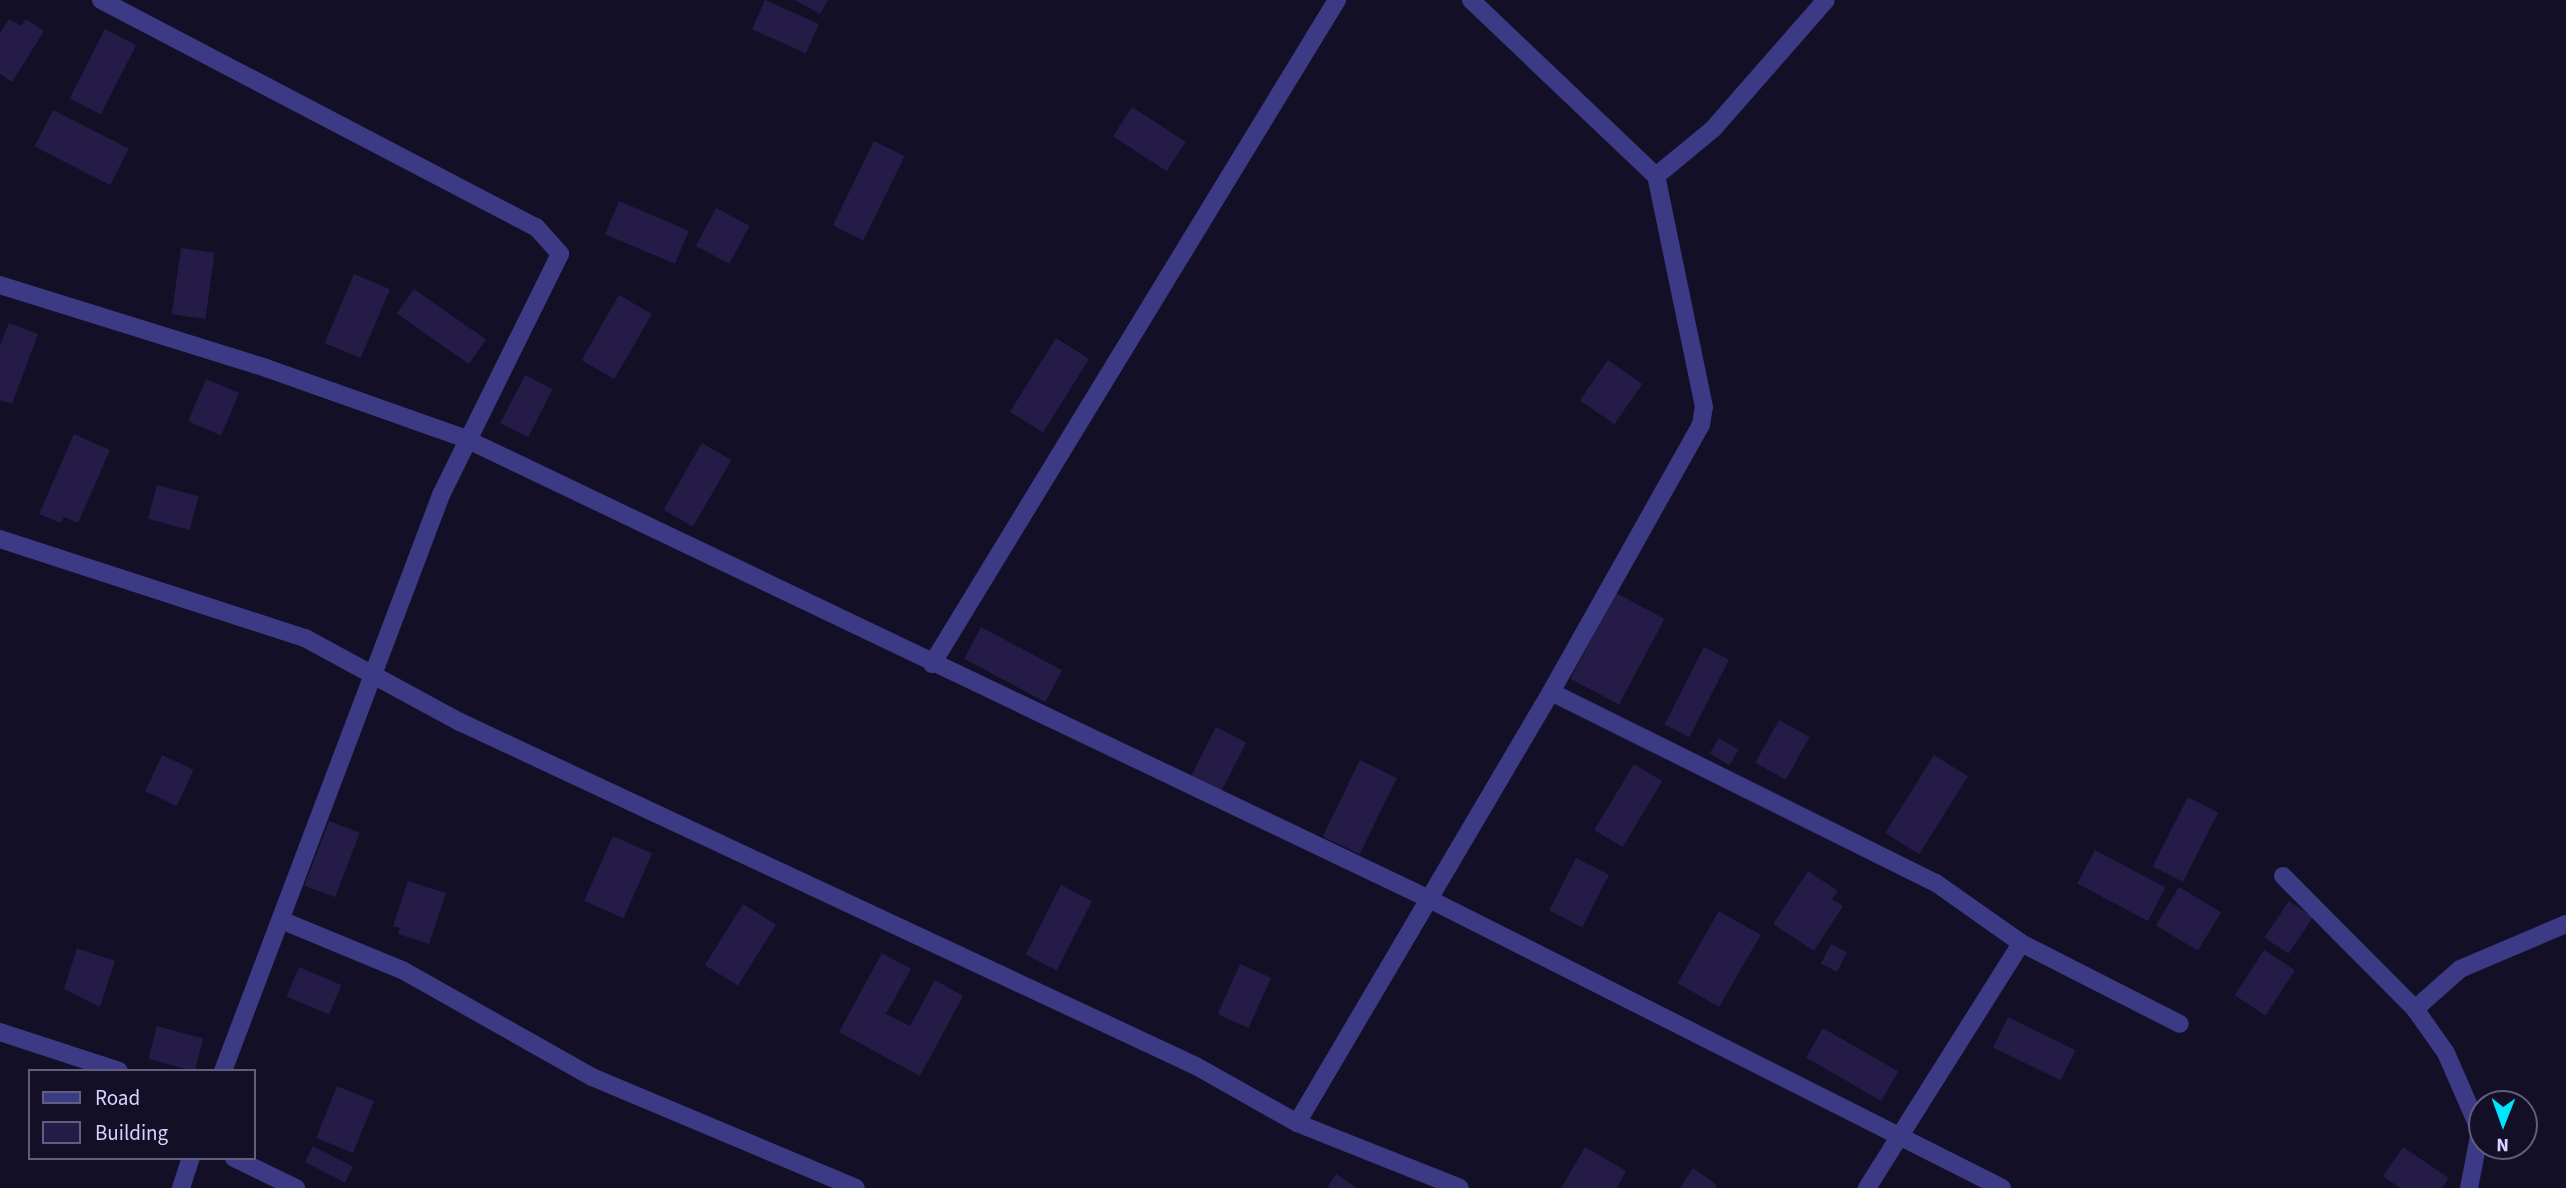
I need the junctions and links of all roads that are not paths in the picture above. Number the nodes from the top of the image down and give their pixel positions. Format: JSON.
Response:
{"nodes":[{"id":1,"x":102,"y":0,"type":"edge"},
{"id":2,"x":1337,"y":0,"type":"edge"},
{"id":3,"x":1471,"y":0,"type":"edge"},
{"id":4,"x":1826,"y":0,"type":"edge"},
{"id":5,"x":1656,"y":176,"type":"junction"},
{"id":6,"x":0,"y":285,"type":"edge"},
{"id":7,"x":466,"y":439,"type":"junction"},
{"id":8,"x":0,"y":539,"type":"edge"},
{"id":9,"x":932,"y":664,"type":"junction"},
{"id":10,"x":375,"y":676,"type":"junction"},
{"id":11,"x":1551,"y":692,"type":"junction"},
{"id":12,"x":2283,"y":876,"type":"dead end"},
{"id":13,"x":1425,"y":897,"type":"junction"},
{"id":14,"x":281,"y":920,"type":"junction"},
{"id":15,"x":2566,"y":924,"type":"edge"},
{"id":16,"x":2021,"y":943,"type":"junction"},
{"id":17,"x":2415,"y":1009,"type":"junction"},
{"id":18,"x":2180,"y":1024,"type":"dead end"},
{"id":19,"x":0,"y":1032,"type":"edge"},
{"id":20,"x":113,"y":1069,"type":"edge"},
{"id":21,"x":224,"y":1069,"type":"edge"},
{"id":22,"x":1297,"y":1123,"type":"junction"},
{"id":23,"x":1901,"y":1135,"type":"junction"},
{"id":24,"x":190,"y":1160,"type":"edge"},
{"id":25,"x":238,"y":1160,"type":"edge"},
{"id":26,"x":181,"y":1188,"type":"edge"},
{"id":27,"x":296,"y":1188,"type":"edge"},
{"id":28,"x":856,"y":1188,"type":"edge"},
{"id":29,"x":1460,"y":1188,"type":"edge"},
{"id":30,"x":1867,"y":1188,"type":"edge"},
{"id":31,"x":2002,"y":1188,"type":"edge"},
{"id":32,"x":2469,"y":1188,"type":"edge"}],
"edges":[{"from":1,"to":7,"type":"street"},
{"from":2,"to":9,"type":"street"},
{"from":3,"to":5,"type":"street"},
{"from":4,"to":5,"type":"street"},
{"from":5,"to":11,"type":"street"},
{"from":6,"to":7,"type":"street"},
{"from":7,"to":9,"type":"street"},
{"from":7,"to":10,"type":"street"},
{"from":8,"to":10,"type":"street"},
{"from":9,"to":13,"type":"street"},
{"from":10,"to":14,"type":"street"},
{"from":10,"to":22,"type":"street"},
{"from":11,"to":13,"type":"street"},
{"from":11,"to":16,"type":"street"},
{"from":12,"to":17,"type":"street"},
{"from":13,"to":22,"type":"street"},
{"from":13,"to":23,"type":"street"},
{"from":14,"to":21,"type":"street"},
{"from":14,"to":28,"type":"street"},
{"from":15,"to":17,"type":"street"},
{"from":16,"to":18,"type":"street"},
{"from":16,"to":23,"type":"street"},
{"from":17,"to":32,"type":"street"},
{"from":19,"to":20,"type":"street"},
{"from":22,"to":29,"type":"street"},
{"from":23,"to":30,"type":"street"},
{"from":23,"to":31,"type":"street"},
{"from":24,"to":26,"type":"street"},
{"from":25,"to":27,"type":"street"}]}
